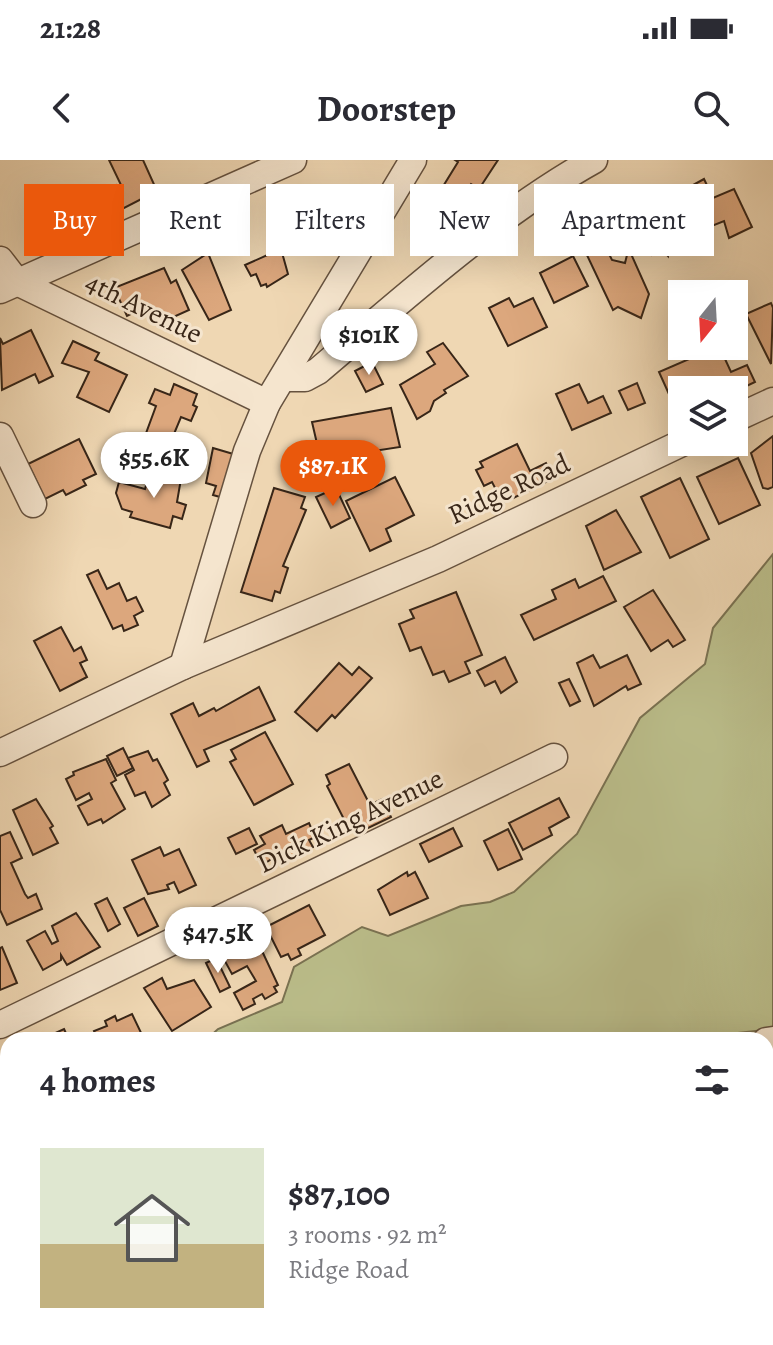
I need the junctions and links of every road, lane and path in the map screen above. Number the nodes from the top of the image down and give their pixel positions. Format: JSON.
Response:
{"nodes":[{"id":1,"x":293,"y":160,"type":"edge"},
{"id":2,"x":413,"y":160,"type":"edge"},
{"id":3,"x":594,"y":160,"type":"edge"},
{"id":4,"x":0,"y":260,"type":"edge"},
{"id":5,"x":9,"y":286,"type":"edge"},
{"id":6,"x":283,"y":378,"type":"junction"},
{"id":7,"x":773,"y":401,"type":"edge"},
{"id":8,"x":267,"y":403,"type":"junction"},
{"id":9,"x":748,"y":413,"type":"edge"},
{"id":10,"x":0,"y":436,"type":"edge"},
{"id":11,"x":668,"y":450,"type":"edge"},
{"id":12,"x":33,"y":504,"type":"dead end"},
{"id":13,"x":183,"y":666,"type":"junction"},
{"id":14,"x":0,"y":753,"type":"edge"},
{"id":15,"x":554,"y":757,"type":"dead end"},
{"id":16,"x":0,"y":1025,"type":"edge"}],
"edges":[{"from":1,"to":5,"type":"street"},
{"from":2,"to":6,"type":"street"},
{"from":3,"to":6,"type":"street"},
{"from":4,"to":5,"type":"street","name":"4th Avenue"},
{"from":5,"to":8,"type":"street","name":"4th Avenue"},
{"from":6,"to":8,"type":"street"},
{"from":7,"to":9,"type":"street"},
{"from":8,"to":13,"type":"street"},
{"from":10,"to":12,"type":"street"},
{"from":11,"to":13,"type":"street","name":"Ridge Road"},
{"from":13,"to":14,"type":"street","name":"Ridge Road"},
{"from":15,"to":16,"type":"street","name":"Dick King Avenue"}]}
